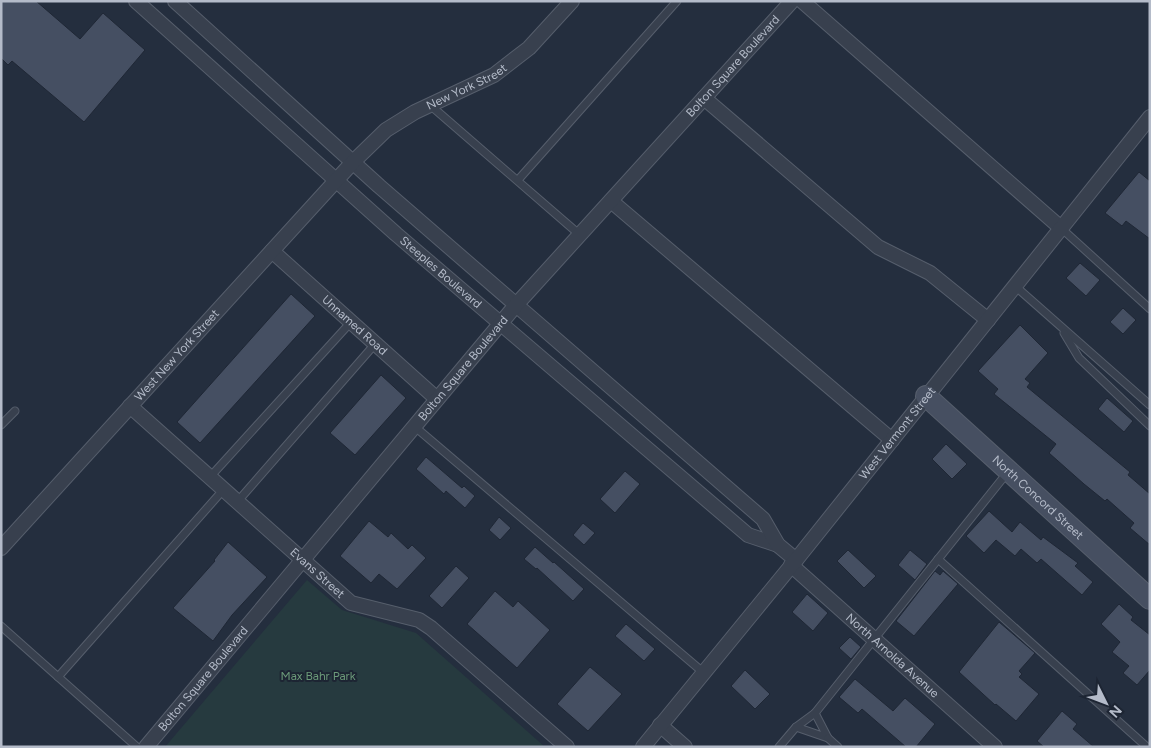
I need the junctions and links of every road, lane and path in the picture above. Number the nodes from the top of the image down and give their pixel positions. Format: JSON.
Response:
{"nodes":[{"id":1,"x":136,"y":1,"type":"edge"},
{"id":2,"x":175,"y":1,"type":"edge"},
{"id":3,"x":572,"y":1,"type":"edge"},
{"id":4,"x":677,"y":1,"type":"edge"},
{"id":5,"x":792,"y":1,"type":"edge"},
{"id":6,"x":802,"y":1,"type":"edge"},
{"id":7,"x":704,"y":98,"type":"junction"},
{"id":8,"x":430,"y":105,"type":"junction"},
{"id":9,"x":1147,"y":125,"type":"edge"},
{"id":10,"x":353,"y":162,"type":"junction"},
{"id":11,"x":518,"y":180,"type":"junction"},
{"id":12,"x":336,"y":181,"type":"junction"},
{"id":13,"x":611,"y":201,"type":"junction"},
{"id":14,"x":1061,"y":228,"type":"junction"},
{"id":15,"x":580,"y":235,"type":"junction"},
{"id":16,"x":272,"y":251,"type":"junction"},
{"id":17,"x":1015,"y":286,"type":"junction"},
{"id":18,"x":516,"y":305,"type":"junction"},
{"id":19,"x":1150,"y":309,"type":"edge"},
{"id":20,"x":988,"y":320,"type":"junction"},
{"id":21,"x":351,"y":322,"type":"junction"},
{"id":22,"x":501,"y":324,"type":"junction"},
{"id":23,"x":1060,"y":326,"type":"junction"},
{"id":24,"x":376,"y":344,"type":"junction"},
{"id":25,"x":926,"y":396,"type":"junction"},
{"id":26,"x":437,"y":399,"type":"junction"},
{"id":27,"x":1150,"y":405,"type":"edge"},
{"id":28,"x":130,"y":406,"type":"junction"},
{"id":29,"x":15,"y":411,"type":"dead end"},
{"id":30,"x":1,"y":426,"type":"edge"},
{"id":31,"x":414,"y":426,"type":"junction"},
{"id":32,"x":1150,"y":426,"type":"edge"},
{"id":33,"x":892,"y":440,"type":"junction"},
{"id":34,"x":1009,"y":471,"type":"junction"},
{"id":35,"x":210,"y":476,"type":"junction"},
{"id":36,"x":224,"y":490,"type":"junction"},
{"id":37,"x":238,"y":501,"type":"junction"},
{"id":38,"x":778,"y":545,"type":"junction"},
{"id":39,"x":1,"y":548,"type":"edge"},
{"id":40,"x":938,"y":558,"type":"junction"},
{"id":41,"x":303,"y":559,"type":"junction"},
{"id":42,"x":793,"y":562,"type":"junction"},
{"id":43,"x":1150,"y":599,"type":"edge"},
{"id":44,"x":1,"y":626,"type":"edge"},
{"id":45,"x":874,"y":638,"type":"junction"},
{"id":46,"x":704,"y":673,"type":"junction"},
{"id":47,"x":58,"y":677,"type":"junction"},
{"id":48,"x":815,"y":713,"type":"junction"},
{"id":49,"x":660,"y":725,"type":"junction"},
{"id":50,"x":796,"y":727,"type":"junction"},
{"id":51,"x":828,"y":738,"type":"junction"},
{"id":52,"x":137,"y":747,"type":"edge"},
{"id":53,"x":146,"y":747,"type":"edge"},
{"id":54,"x":567,"y":747,"type":"edge"},
{"id":55,"x":643,"y":747,"type":"edge"},
{"id":56,"x":685,"y":747,"type":"edge"},
{"id":57,"x":779,"y":747,"type":"edge"},
{"id":58,"x":838,"y":747,"type":"edge"},
{"id":59,"x":995,"y":747,"type":"edge"},
{"id":60,"x":1147,"y":747,"type":"edge"}],
"edges":[{"from":1,"to":12,"type":"street","name":"Steeples Boulevard"},
{"from":2,"to":10,"type":"street","name":"Steeples Boulevard"},
{"from":3,"to":8,"type":"street","name":"New York Street"},
{"from":4,"to":11,"type":"lane"},
{"from":5,"to":7,"type":"street","name":"Bolton Square Boulevard"},
{"from":6,"to":14,"type":"street"},
{"from":7,"to":13,"type":"street","name":"Bolton Square Boulevard"},
{"from":7,"to":20,"type":"street"},
{"from":8,"to":10,"type":"street","name":"New York Street"},
{"from":8,"to":11,"type":"lane"},
{"from":9,"to":14,"type":"street","name":"West Vermont Street"},
{"from":10,"to":12,"type":"street","name":"West New York Street"},
{"from":10,"to":18,"type":"street","name":"Steeples Boulevard"},
{"from":11,"to":15,"type":"lane"},
{"from":12,"to":16,"type":"street","name":"West New York Street"},
{"from":12,"to":22,"type":"street","name":"Steeples Boulevard"},
{"from":13,"to":15,"type":"street","name":"Bolton Square Boulevard"},
{"from":13,"to":33,"type":"street"},
{"from":14,"to":17,"type":"street","name":"West Vermont Street"},
{"from":14,"to":19,"type":"lane"},
{"from":15,"to":18,"type":"street","name":"Bolton Square Boulevard"},
{"from":16,"to":21,"type":"street","name":"Unnamed Road"},
{"from":16,"to":28,"type":"street","name":"West New York Street"},
{"from":17,"to":20,"type":"street","name":"West Vermont Street"},
{"from":17,"to":23,"type":"lane"},
{"from":18,"to":22,"type":"street","name":"Bolton Square Boulevard"},
{"from":18,"to":38,"type":"street","name":"Steeples Boulevard"},
{"from":20,"to":25,"type":"street","name":"West Vermont Street"},
{"from":21,"to":24,"type":"street","name":"Unnamed Road"},
{"from":21,"to":35,"type":"lane"},
{"from":22,"to":26,"type":"street","name":"Bolton Square Boulevard"},
{"from":22,"to":38,"type":"street","name":"Steeples Boulevard"},
{"from":23,"to":27,"type":"lane"},
{"from":23,"to":32,"type":"lane"},
{"from":24,"to":26,"type":"street","name":"Unnamed Road"},
{"from":24,"to":37,"type":"lane"},
{"from":25,"to":33,"type":"street","name":"West Vermont Street"},
{"from":25,"to":34,"type":"main road","name":"North Concord Street"},
{"from":26,"to":31,"type":"street","name":"Bolton Square Boulevard"},
{"from":28,"to":35,"type":"street","name":"Evans Street"},
{"from":28,"to":39,"type":"street","name":"West New York Street"},
{"from":29,"to":30,"type":"lane"},
{"from":31,"to":41,"type":"street","name":"Bolton Square Boulevard"},
{"from":31,"to":46,"type":"lane"},
{"from":33,"to":42,"type":"street","name":"West Vermont Street"},
{"from":34,"to":40,"type":"lane"},
{"from":34,"to":43,"type":"main road","name":"North Concord Street"},
{"from":35,"to":36,"type":"street","name":"Evans Street"},
{"from":36,"to":37,"type":"street","name":"Evans Street"},
{"from":36,"to":47,"type":"lane"},
{"from":37,"to":41,"type":"street","name":"Evans Street"},
{"from":38,"to":42,"type":"street","name":"Steeples Boulevard"},
{"from":40,"to":45,"type":"lane"},
{"from":40,"to":60,"type":"lane"},
{"from":41,"to":53,"type":"street","name":"Bolton Square Boulevard"},
{"from":41,"to":54,"type":"street","name":"Evans Street"},
{"from":42,"to":45,"type":"street","name":"North Arnolda Avenue"},
{"from":42,"to":46,"type":"street","name":"West Vermont Street"},
{"from":44,"to":47,"type":"lane"},
{"from":45,"to":48,"type":"lane"},
{"from":45,"to":59,"type":"street","name":"North Arnolda Avenue"},
{"from":46,"to":49,"type":"street","name":"West Vermont Street"},
{"from":47,"to":52,"type":"lane"},
{"from":48,"to":50,"type":"lane"},
{"from":48,"to":51,"type":"lane"},
{"from":49,"to":55,"type":"street","name":"West Vermont Street"},
{"from":49,"to":56,"type":"street"},
{"from":50,"to":51,"type":"lane"},
{"from":50,"to":57,"type":"lane"},
{"from":51,"to":58,"type":"lane"}]}
